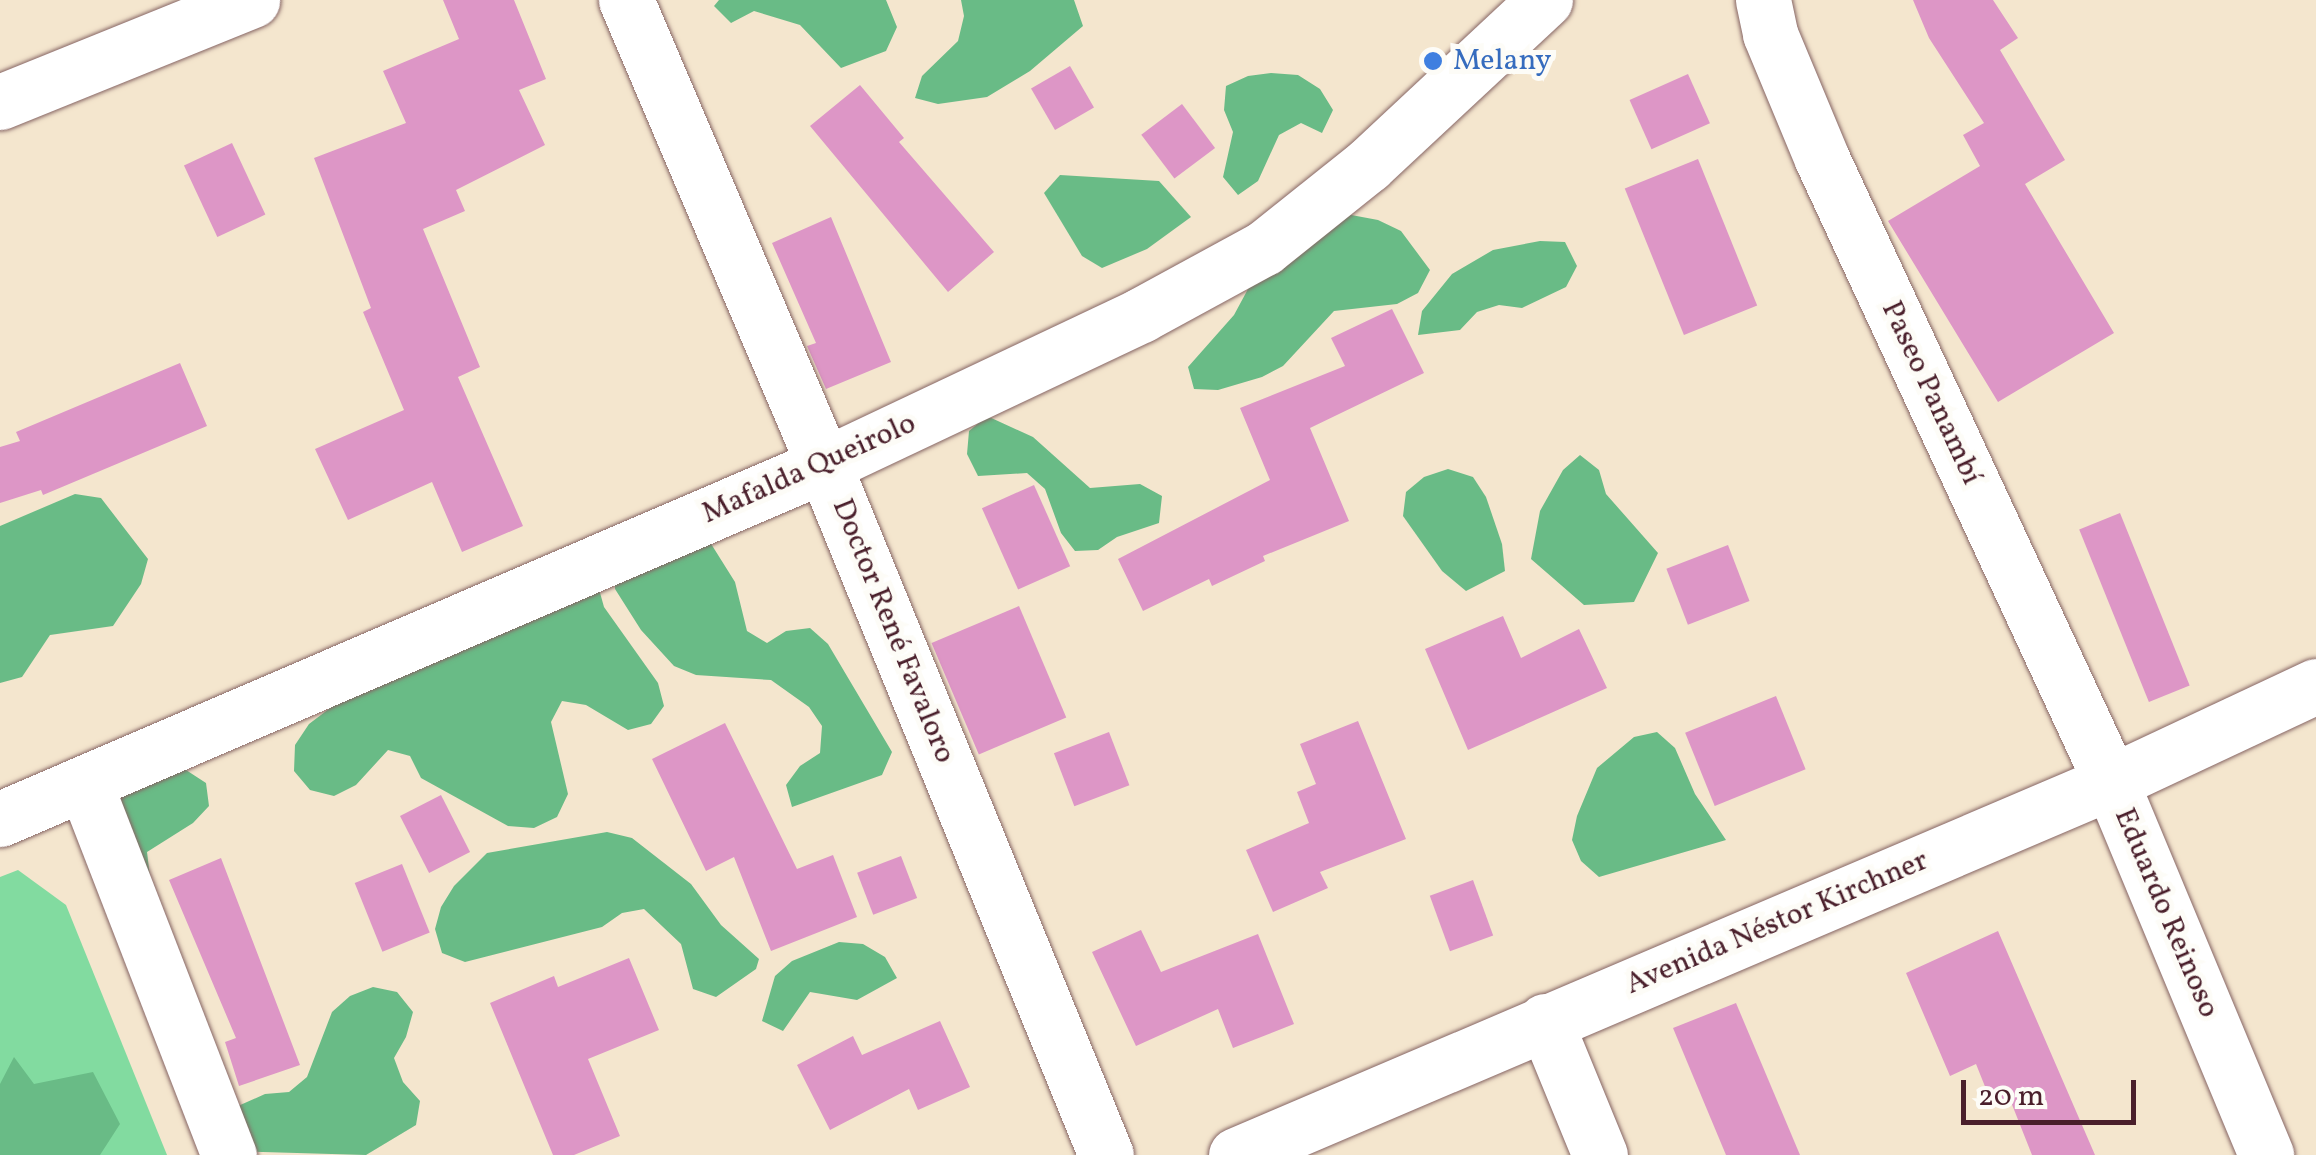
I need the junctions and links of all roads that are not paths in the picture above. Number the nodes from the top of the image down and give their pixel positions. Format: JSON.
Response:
{"nodes":[{"id":1,"x":252,"y":0,"type":"edge"},
{"id":2,"x":626,"y":0,"type":"edge"},
{"id":3,"x":1545,"y":0,"type":"edge"},
{"id":4,"x":1763,"y":0,"type":"edge"},
{"id":5,"x":0,"y":102,"type":"edge"},
{"id":6,"x":824,"y":465,"type":"junction"},
{"id":7,"x":2316,"y":686,"type":"edge"},
{"id":8,"x":2111,"y":782,"type":"junction"},
{"id":9,"x":85,"y":784,"type":"junction"},
{"id":10,"x":0,"y":819,"type":"edge"},
{"id":11,"x":1545,"y":1021,"type":"junction"},
{"id":12,"x":229,"y":1155,"type":"edge"},
{"id":13,"x":1106,"y":1155,"type":"edge"},
{"id":14,"x":1236,"y":1155,"type":"edge"},
{"id":15,"x":1600,"y":1155,"type":"edge"},
{"id":16,"x":2266,"y":1155,"type":"edge"}],
"edges":[{"from":1,"to":5,"type":"street"},
{"from":2,"to":6,"type":"street","name":"Doctor René Favaloro"},
{"from":3,"to":6,"type":"street","name":"Mafalda Queirolo"},
{"from":4,"to":8,"type":"street","name":"Paseo Panambí"},
{"from":6,"to":9,"type":"street","name":"Mafalda Queirolo"},
{"from":6,"to":13,"type":"street","name":"Doctor René Favaloro"},
{"from":7,"to":8,"type":"street","name":"Avenida Néstor Kirchner"},
{"from":8,"to":11,"type":"street","name":"Avenida Néstor Kirchner"},
{"from":8,"to":16,"type":"street","name":"Eduardo Reinoso"},
{"from":9,"to":10,"type":"street","name":"Mafalda Queirolo"},
{"from":9,"to":12,"type":"street"},
{"from":11,"to":14,"type":"street","name":"Avenida Néstor Kirchner"},
{"from":11,"to":15,"type":"street"}]}
